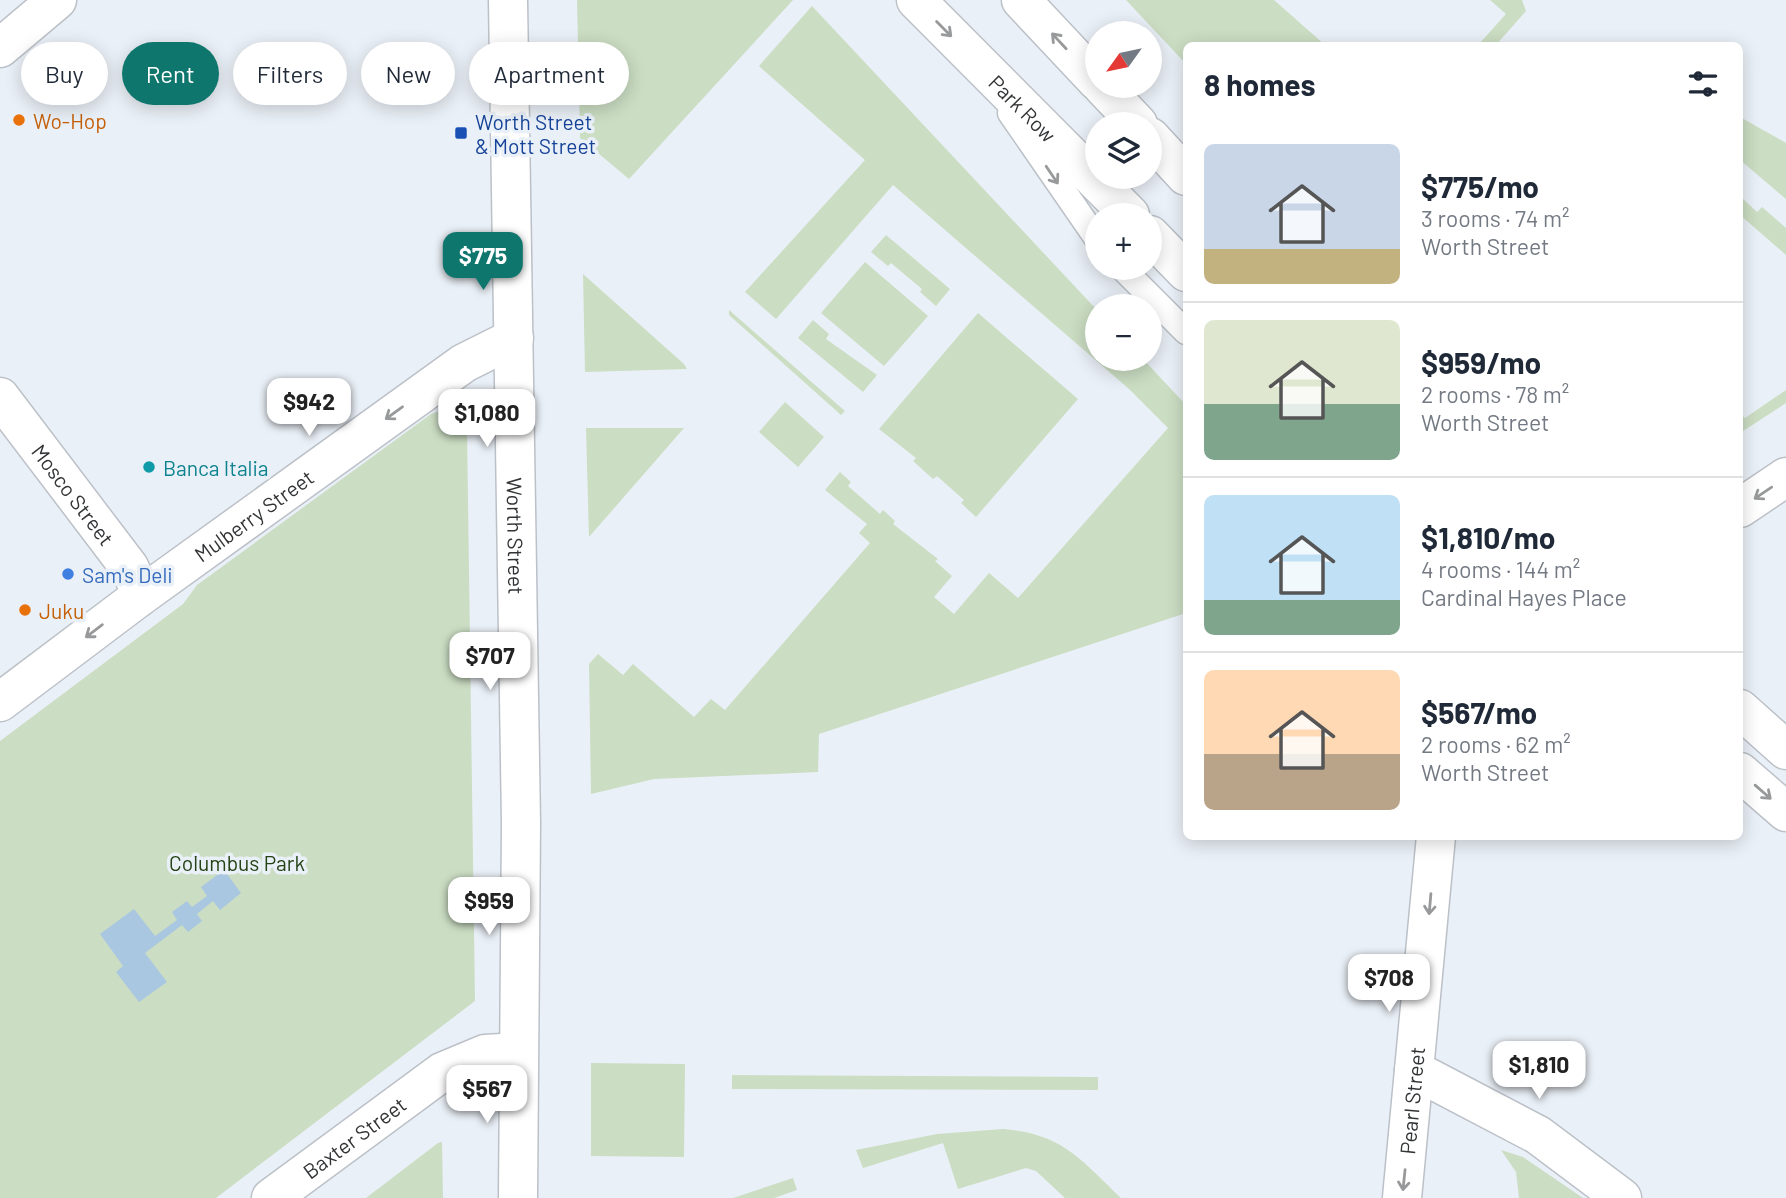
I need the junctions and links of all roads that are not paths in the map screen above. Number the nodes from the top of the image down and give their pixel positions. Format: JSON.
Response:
{"nodes":[{"id":1,"x":57,"y":0,"type":"edge"},
{"id":2,"x":508,"y":0,"type":"edge"},
{"id":3,"x":916,"y":0,"type":"edge"},
{"id":4,"x":1021,"y":0,"type":"edge"},
{"id":5,"x":0,"y":48,"type":"edge"},
{"id":6,"x":973,"y":57,"type":"junction"},
{"id":7,"x":1085,"y":68,"type":"edge"},
{"id":8,"x":1113,"y":98,"type":"edge"},
{"id":9,"x":1127,"y":112,"type":"edge"},
{"id":10,"x":1162,"y":150,"type":"edge"},
{"id":11,"x":1183,"y":174,"type":"edge"},
{"id":12,"x":1118,"y":203,"type":"edge"},
{"id":13,"x":1085,"y":221,"type":"edge"},
{"id":14,"x":1162,"y":247,"type":"edge"},
{"id":15,"x":1183,"y":269,"type":"edge"},
{"id":16,"x":1134,"y":280,"type":"edge"},
{"id":17,"x":1183,"y":329,"type":"edge"},
{"id":18,"x":514,"y":338,"type":"junction"},
{"id":19,"x":0,"y":397,"type":"edge"},
{"id":20,"x":1786,"y":477,"type":"edge"},
{"id":21,"x":1743,"y":506,"type":"edge"},
{"id":22,"x":138,"y":598,"type":"junction"},
{"id":23,"x":0,"y":702,"type":"edge"},
{"id":24,"x":1743,"y":712,"type":"edge"},
{"id":25,"x":1786,"y":750,"type":"edge"},
{"id":26,"x":1743,"y":775,"type":"edge"},
{"id":27,"x":1786,"y":812,"type":"edge"},
{"id":28,"x":1436,"y":840,"type":"edge"},
{"id":29,"x":517,"y":1052,"type":"junction"},
{"id":30,"x":1414,"y":1070,"type":"junction"},
{"id":31,"x":271,"y":1198,"type":"edge"},
{"id":32,"x":518,"y":1198,"type":"edge"},
{"id":33,"x":1402,"y":1198,"type":"edge"},
{"id":34,"x":1622,"y":1198,"type":"edge"}],
"edges":[{"from":1,"to":5,"type":"street"},
{"from":2,"to":18,"type":"street","name":"Worth Street"},
{"from":3,"to":6,"type":"street","name":"Park Row","one_way":true},
{"from":7,"to":4,"type":"street","one_way":true},
{"from":6,"to":12,"type":"street","name":"Park Row"},
{"from":6,"to":13,"type":"lane","one_way":true},
{"from":8,"to":9,"type":"street"},
{"from":10,"to":11,"type":"street"},
{"from":14,"to":15,"type":"street"},
{"from":16,"to":17,"type":"lane"},
{"from":18,"to":22,"type":"street","name":"Mulberry Street","one_way":true},
{"from":18,"to":29,"type":"street","name":"Worth Street"},
{"from":19,"to":22,"type":"street","name":"Mosco Street"},
{"from":20,"to":21,"type":"street","one_way":true},
{"from":22,"to":23,"type":"street","name":"Mulberry Street","one_way":true},
{"from":24,"to":25,"type":"street"},
{"from":26,"to":27,"type":"street","one_way":true},
{"from":28,"to":30,"type":"street","name":"Pearl Street","one_way":true},
{"from":29,"to":31,"type":"street","name":"Baxter Street"},
{"from":29,"to":32,"type":"street","name":"Worth Street"},
{"from":30,"to":33,"type":"street","name":"Pearl Street","one_way":true},
{"from":30,"to":34,"type":"street"}]}
